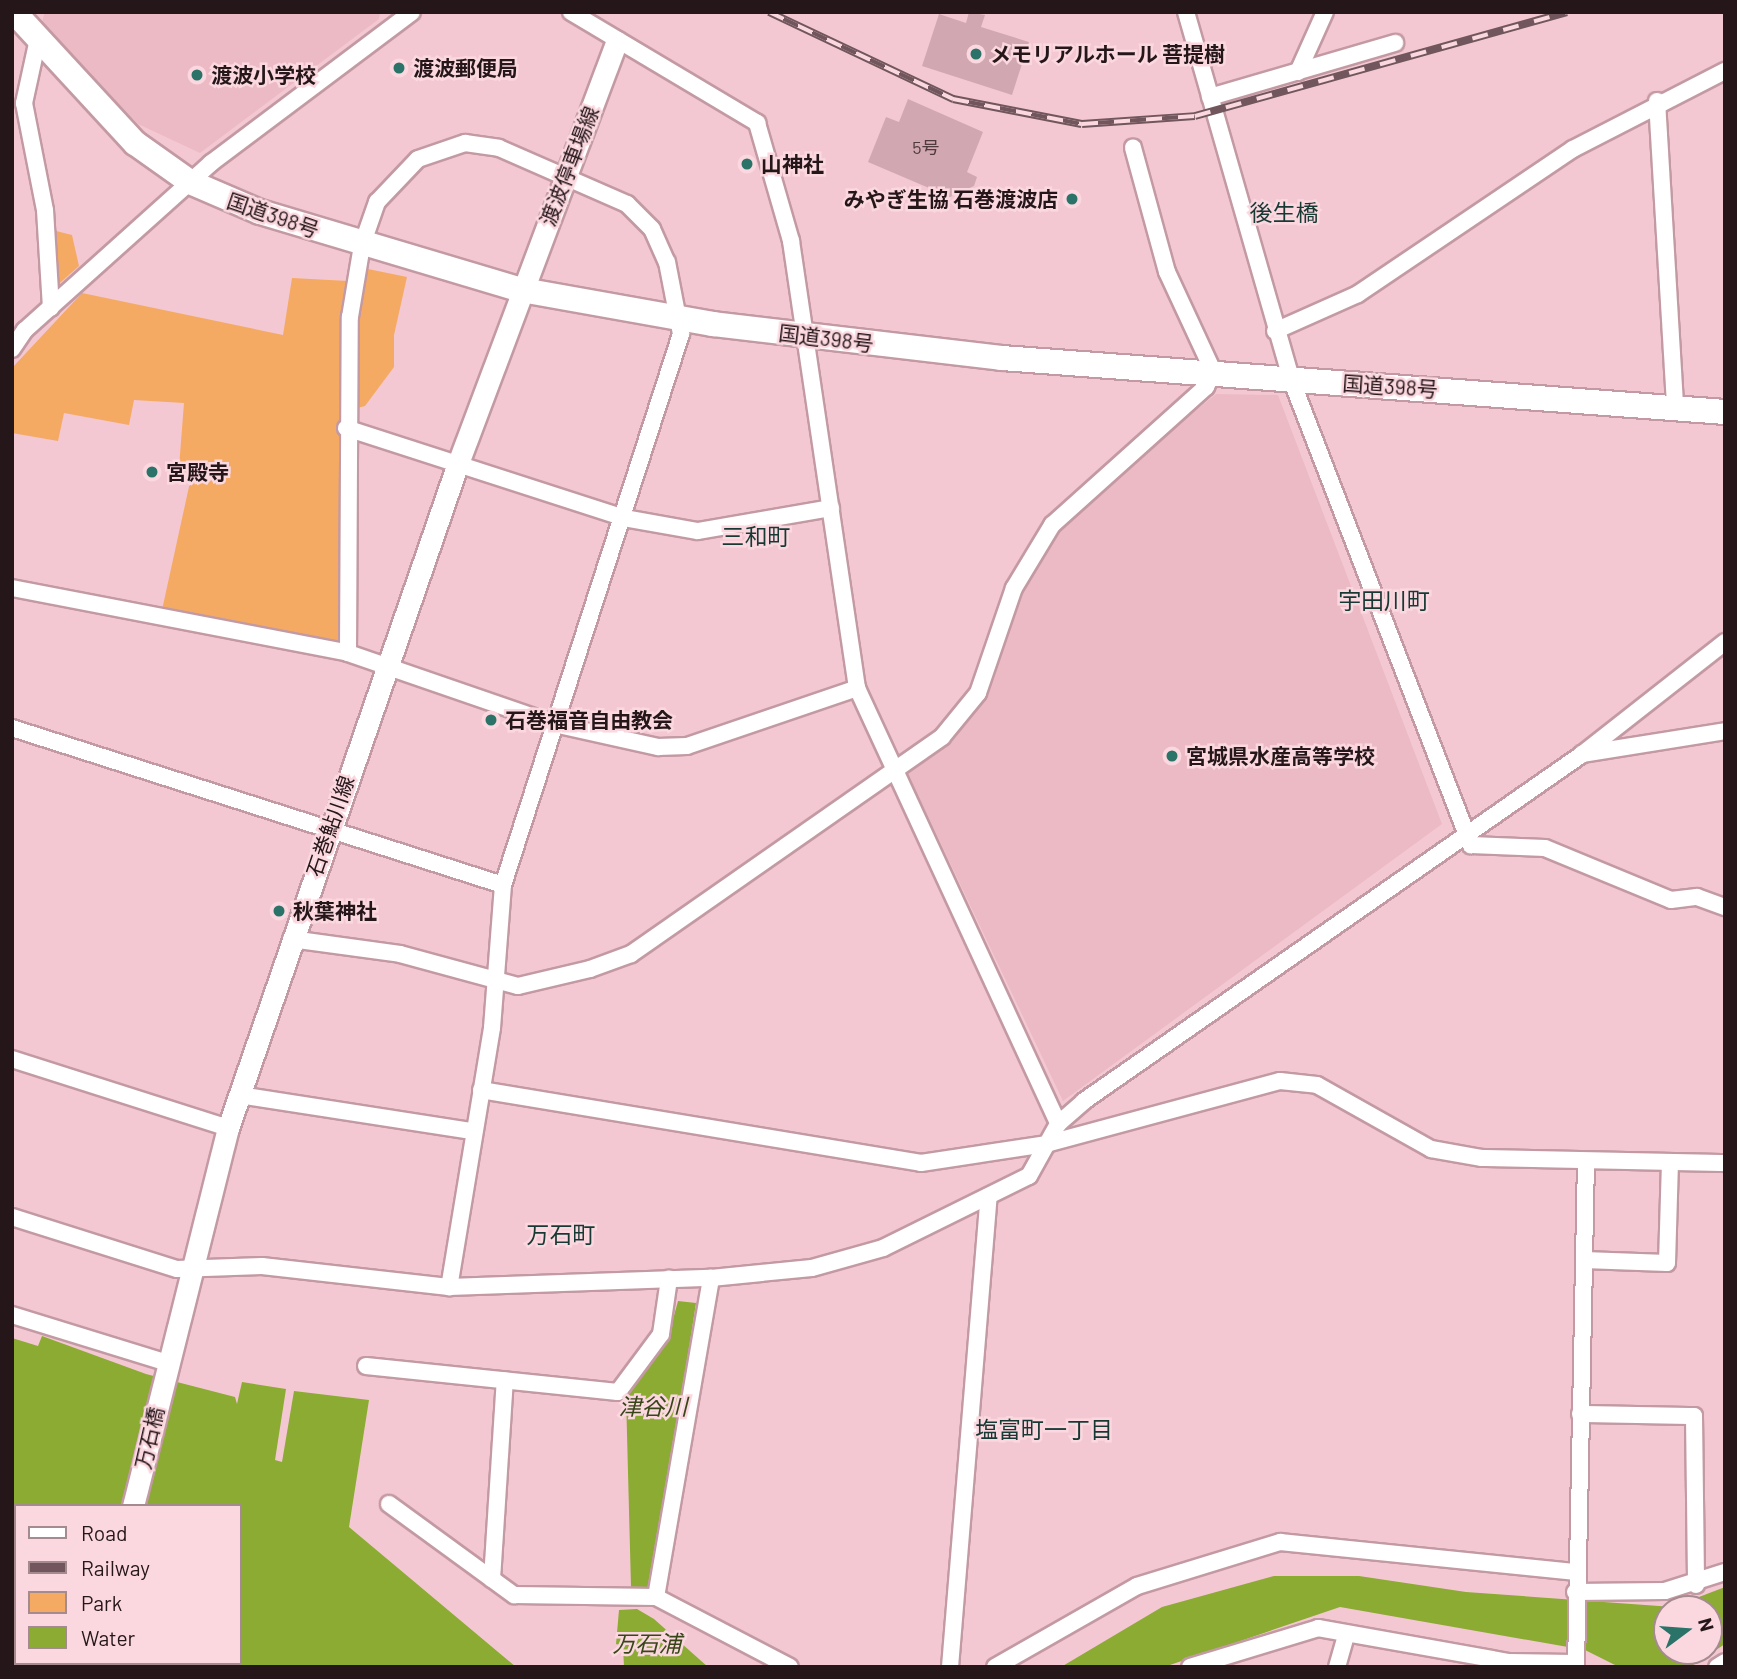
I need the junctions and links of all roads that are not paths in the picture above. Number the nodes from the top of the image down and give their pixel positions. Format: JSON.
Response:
{"nodes":[{"id":1,"x":14,"y":12,"type":"edge"},
{"id":2,"x":412,"y":12,"type":"edge"},
{"id":3,"x":571,"y":12,"type":"edge"},
{"id":4,"x":1186,"y":12,"type":"edge"},
{"id":5,"x":1325,"y":12,"type":"edge"},
{"id":6,"x":390,"y":20,"type":"edge"},
{"id":7,"x":38,"y":39,"type":"junction"},
{"id":8,"x":616,"y":42,"type":"junction"},
{"id":9,"x":1395,"y":43,"type":"dead end"},
{"id":10,"x":1725,"y":71,"type":"edge"},
{"id":11,"x":1298,"y":72,"type":"junction"},
{"id":12,"x":1210,"y":97,"type":"junction"},
{"id":13,"x":1657,"y":101,"type":"junction"},
{"id":14,"x":1133,"y":148,"type":"dead end"},
{"id":15,"x":566,"y":174,"type":"junction"},
{"id":16,"x":190,"y":182,"type":"junction"},
{"id":17,"x":362,"y":245,"type":"junction"},
{"id":18,"x":522,"y":290,"type":"junction"},
{"id":19,"x":51,"y":308,"type":"junction"},
{"id":20,"x":682,"y":319,"type":"junction"},
{"id":21,"x":1275,"y":331,"type":"junction"},
{"id":22,"x":803,"y":335,"type":"junction"},
{"id":23,"x":12,"y":349,"type":"edge"},
{"id":24,"x":1213,"y":371,"type":"junction"},
{"id":25,"x":1291,"y":379,"type":"junction"},
{"id":26,"x":1675,"y":405,"type":"junction"},
{"id":27,"x":1725,"y":412,"type":"edge"},
{"id":28,"x":346,"y":428,"type":"junction"},
{"id":29,"x":457,"y":466,"type":"junction"},
{"id":30,"x":831,"y":508,"type":"junction"},
{"id":31,"x":624,"y":518,"type":"junction"},
{"id":32,"x":12,"y":588,"type":"edge"},
{"id":33,"x":1725,"y":642,"type":"edge"},
{"id":34,"x":348,"y":653,"type":"junction"},
{"id":35,"x":385,"y":669,"type":"junction"},
{"id":36,"x":857,"y":688,"type":"junction"},
{"id":37,"x":554,"y":724,"type":"junction"},
{"id":38,"x":12,"y":728,"type":"edge"},
{"id":39,"x":1725,"y":731,"type":"edge"},
{"id":40,"x":1581,"y":755,"type":"junction"},
{"id":41,"x":894,"y":773,"type":"junction"},
{"id":42,"x":329,"y":827,"type":"junction"},
{"id":43,"x":1465,"y":833,"type":"junction"},
{"id":44,"x":503,"y":885,"type":"junction"},
{"id":45,"x":1725,"y":907,"type":"edge"},
{"id":46,"x":290,"y":939,"type":"junction"},
{"id":47,"x":498,"y":984,"type":"junction"},
{"id":48,"x":12,"y":1059,"type":"edge"},
{"id":49,"x":481,"y":1090,"type":"junction"},
{"id":50,"x":239,"y":1095,"type":"junction"},
{"id":51,"x":1058,"y":1124,"type":"junction"},
{"id":52,"x":228,"y":1128,"type":"junction"},
{"id":53,"x":472,"y":1131,"type":"junction"},
{"id":54,"x":1046,"y":1144,"type":"junction"},
{"id":55,"x":1586,"y":1161,"type":"junction"},
{"id":56,"x":1670,"y":1162,"type":"junction"},
{"id":57,"x":1725,"y":1163,"type":"edge"},
{"id":58,"x":989,"y":1197,"type":"junction"},
{"id":59,"x":12,"y":1217,"type":"edge"},
{"id":60,"x":1584,"y":1260,"type":"junction"},
{"id":61,"x":189,"y":1268,"type":"junction"},
{"id":62,"x":710,"y":1278,"type":"junction"},
{"id":63,"x":669,"y":1279,"type":"junction"},
{"id":64,"x":449,"y":1287,"type":"junction"},
{"id":65,"x":12,"y":1315,"type":"edge"},
{"id":66,"x":366,"y":1366,"type":"dead end"},
{"id":67,"x":166,"y":1367,"type":"junction"},
{"id":68,"x":505,"y":1380,"type":"junction"},
{"id":69,"x":1580,"y":1414,"type":"junction"},
{"id":70,"x":133,"y":1504,"type":"edge"},
{"id":71,"x":389,"y":1504,"type":"dead end"},
{"id":72,"x":1576,"y":1572,"type":"junction"},
{"id":73,"x":1725,"y":1572,"type":"edge"},
{"id":74,"x":492,"y":1579,"type":"junction"},
{"id":75,"x":1696,"y":1585,"type":"junction"},
{"id":76,"x":1575,"y":1596,"type":"junction"},
{"id":77,"x":656,"y":1597,"type":"junction"},
{"id":78,"x":1346,"y":1635,"type":"junction"},
{"id":79,"x":1575,"y":1661,"type":"edge"},
{"id":80,"x":790,"y":1667,"type":"edge"},
{"id":81,"x":950,"y":1667,"type":"edge"},
{"id":82,"x":995,"y":1667,"type":"edge"},
{"id":83,"x":1190,"y":1667,"type":"edge"},
{"id":84,"x":1337,"y":1667,"type":"edge"}],
"edges":[{"from":1,"to":7,"type":"highway","name":"国道398号"},
{"from":2,"to":6,"type":"street"},
{"from":3,"to":8,"type":"street"},
{"from":4,"to":12,"type":"street"},
{"from":5,"to":11,"type":"street"},
{"from":6,"to":16,"type":"street"},
{"from":7,"to":16,"type":"highway","name":"国道398号"},
{"from":7,"to":19,"type":"street"},
{"from":8,"to":15,"type":"main road","name":"渡波停車場線"},
{"from":8,"to":22,"type":"street"},
{"from":9,"to":11,"type":"street"},
{"from":10,"to":13,"type":"street"},
{"from":11,"to":12,"type":"street"},
{"from":12,"to":21,"type":"street"},
{"from":13,"to":21,"type":"street"},
{"from":13,"to":26,"type":"street"},
{"from":14,"to":24,"type":"street"},
{"from":15,"to":17,"type":"street"},
{"from":15,"to":18,"type":"main road","name":"渡波停車場線"},
{"from":15,"to":20,"type":"street"},
{"from":16,"to":17,"type":"highway","name":"国道398号"},
{"from":16,"to":19,"type":"street"},
{"from":17,"to":18,"type":"highway","name":"国道398号"},
{"from":17,"to":28,"type":"street"},
{"from":18,"to":20,"type":"highway","name":"国道398号"},
{"from":18,"to":29,"type":"main road","name":"石巻鮎川線"},
{"from":19,"to":23,"type":"street"},
{"from":20,"to":22,"type":"highway","name":"国道398号"},
{"from":20,"to":31,"type":"street"},
{"from":21,"to":25,"type":"street"},
{"from":22,"to":24,"type":"highway","name":"国道398号"},
{"from":22,"to":30,"type":"street"},
{"from":24,"to":25,"type":"highway","name":"国道398号"},
{"from":24,"to":41,"type":"street"},
{"from":25,"to":26,"type":"highway","name":"国道398号"},
{"from":25,"to":43,"type":"street"},
{"from":26,"to":27,"type":"highway","name":"国道398号"},
{"from":28,"to":29,"type":"street"},
{"from":28,"to":34,"type":"street"},
{"from":29,"to":31,"type":"street"},
{"from":29,"to":35,"type":"main road","name":"石巻鮎川線"},
{"from":30,"to":31,"type":"street"},
{"from":30,"to":36,"type":"street"},
{"from":31,"to":37,"type":"street"},
{"from":32,"to":34,"type":"street"},
{"from":33,"to":40,"type":"street"},
{"from":34,"to":35,"type":"street"},
{"from":35,"to":37,"type":"street"},
{"from":35,"to":42,"type":"main road","name":"石巻鮎川線"},
{"from":36,"to":37,"type":"street"},
{"from":36,"to":41,"type":"street"},
{"from":37,"to":44,"type":"street"},
{"from":38,"to":42,"type":"street"},
{"from":39,"to":40,"type":"street"},
{"from":40,"to":43,"type":"street"},
{"from":41,"to":47,"type":"street"},
{"from":41,"to":51,"type":"street"},
{"from":42,"to":44,"type":"street"},
{"from":42,"to":46,"type":"main road","name":"石巻鮎川線"},
{"from":43,"to":45,"type":"street"},
{"from":43,"to":51,"type":"street"},
{"from":44,"to":47,"type":"street"},
{"from":46,"to":47,"type":"street"},
{"from":46,"to":50,"type":"main road","name":"石巻鮎川線"},
{"from":47,"to":49,"type":"street"},
{"from":48,"to":52,"type":"street"},
{"from":49,"to":53,"type":"street"},
{"from":49,"to":54,"type":"street"},
{"from":50,"to":52,"type":"main road","name":"石巻鮎川線"},
{"from":50,"to":53,"type":"street"},
{"from":51,"to":54,"type":"street"},
{"from":52,"to":61,"type":"main road","name":"石巻鮎川線"},
{"from":53,"to":64,"type":"street"},
{"from":54,"to":55,"type":"street"},
{"from":54,"to":58,"type":"street"},
{"from":55,"to":56,"type":"street"},
{"from":55,"to":60,"type":"street"},
{"from":56,"to":57,"type":"street"},
{"from":56,"to":60,"type":"street"},
{"from":58,"to":62,"type":"street"},
{"from":58,"to":81,"type":"street"},
{"from":59,"to":61,"type":"street"},
{"from":60,"to":69,"type":"street"},
{"from":61,"to":64,"type":"street"},
{"from":61,"to":67,"type":"main road","name":"石巻鮎川線"},
{"from":62,"to":63,"type":"street"},
{"from":62,"to":77,"type":"street"},
{"from":63,"to":64,"type":"street"},
{"from":63,"to":68,"type":"street"},
{"from":65,"to":67,"type":"street"},
{"from":66,"to":68,"type":"street"},
{"from":67,"to":70,"type":"main road","name":"万石橋"},
{"from":68,"to":74,"type":"street"},
{"from":69,"to":72,"type":"street"},
{"from":69,"to":75,"type":"street"},
{"from":71,"to":74,"type":"street"},
{"from":72,"to":76,"type":"street"},
{"from":72,"to":82,"type":"street"},
{"from":73,"to":75,"type":"street"},
{"from":74,"to":77,"type":"street"},
{"from":75,"to":76,"type":"street"},
{"from":76,"to":79,"type":"street"},
{"from":77,"to":80,"type":"street"},
{"from":78,"to":79,"type":"street"},
{"from":78,"to":83,"type":"street"},
{"from":78,"to":84,"type":"street"}]}
